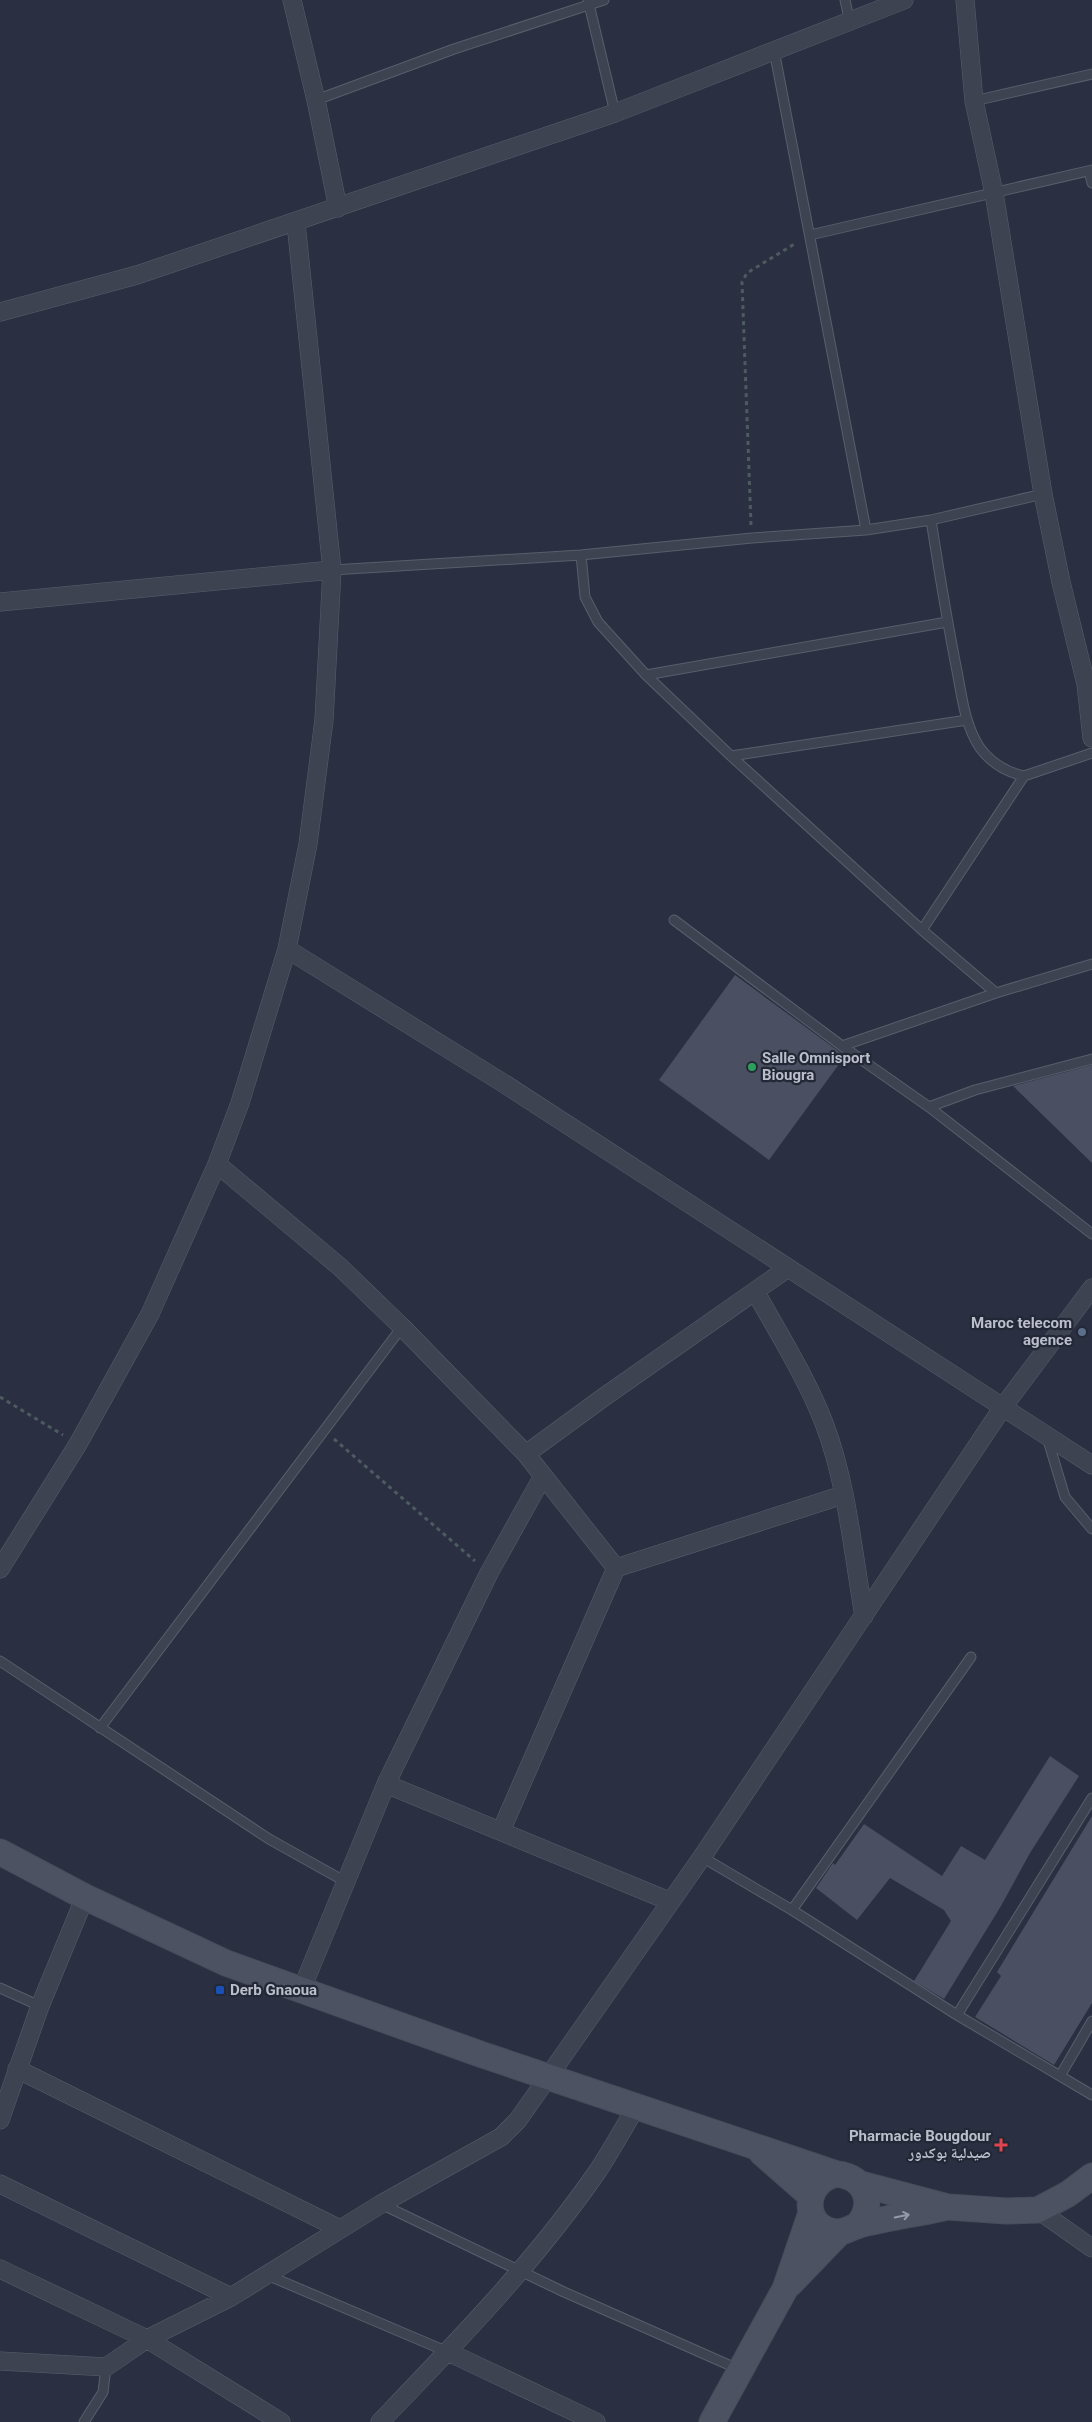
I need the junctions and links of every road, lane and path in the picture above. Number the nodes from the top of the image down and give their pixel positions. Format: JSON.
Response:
{"nodes":[{"id":1,"x":292,"y":0,"type":"edge"},
{"id":2,"x":604,"y":0,"type":"edge"},
{"id":3,"x":845,"y":0,"type":"edge"},
{"id":4,"x":904,"y":0,"type":"edge"},
{"id":5,"x":965,"y":0,"type":"edge"},
{"id":6,"x":588,"y":2,"type":"edge"},
{"id":7,"x":850,"y":23,"type":"junction"},
{"id":8,"x":774,"y":50,"type":"junction"},
{"id":9,"x":1092,"y":74,"type":"edge"},
{"id":10,"x":316,"y":100,"type":"junction"},
{"id":11,"x":974,"y":101,"type":"junction"},
{"id":12,"x":615,"y":113,"type":"junction"},
{"id":13,"x":1091,"y":170,"type":"edge"},
{"id":14,"x":1092,"y":183,"type":"edge"},
{"id":15,"x":994,"y":193,"type":"junction"},
{"id":16,"x":338,"y":208,"type":"junction"},
{"id":17,"x":296,"y":223,"type":"junction"},
{"id":18,"x":810,"y":235,"type":"junction"},
{"id":19,"x":0,"y":312,"type":"edge"},
{"id":20,"x":1043,"y":494,"type":"junction"},
{"id":21,"x":931,"y":520,"type":"junction"},
{"id":22,"x":866,"y":530,"type":"junction"},
{"id":23,"x":752,"y":538,"type":"junction"},
{"id":24,"x":581,"y":555,"type":"junction"},
{"id":25,"x":332,"y":570,"type":"junction"},
{"id":26,"x":0,"y":602,"type":"edge"},
{"id":27,"x":947,"y":622,"type":"junction"},
{"id":28,"x":646,"y":675,"type":"junction"},
{"id":29,"x":1089,"y":683,"type":"edge"},
{"id":30,"x":967,"y":720,"type":"junction"},
{"id":31,"x":1092,"y":738,"type":"edge"},
{"id":32,"x":1092,"y":753,"type":"edge"},
{"id":33,"x":731,"y":756,"type":"junction"},
{"id":34,"x":1024,"y":776,"type":"junction"},
{"id":35,"x":674,"y":920,"type":"dead end"},
{"id":36,"x":922,"y":930,"type":"junction"},
{"id":37,"x":286,"y":949,"type":"junction"},
{"id":38,"x":1092,"y":964,"type":"edge"},
{"id":39,"x":996,"y":992,"type":"junction"},
{"id":40,"x":842,"y":1046,"type":"junction"},
{"id":41,"x":1092,"y":1059,"type":"edge"},
{"id":42,"x":929,"y":1108,"type":"junction"},
{"id":43,"x":217,"y":1164,"type":"junction"},
{"id":44,"x":1092,"y":1234,"type":"edge"},
{"id":45,"x":788,"y":1268,"type":"junction"},
{"id":46,"x":1092,"y":1288,"type":"edge"},
{"id":47,"x":755,"y":1291,"type":"junction"},
{"id":48,"x":402,"y":1327,"type":"junction"},
{"id":49,"x":0,"y":1397,"type":"edge"},
{"id":50,"x":1003,"y":1407,"type":"junction"},
{"id":51,"x":324,"y":1430,"type":"junction"},
{"id":52,"x":1047,"y":1436,"type":"junction"},
{"id":53,"x":78,"y":1444,"type":"junction"},
{"id":54,"x":526,"y":1454,"type":"junction"},
{"id":55,"x":1092,"y":1465,"type":"edge"},
{"id":56,"x":543,"y":1476,"type":"junction"},
{"id":57,"x":843,"y":1495,"type":"junction"},
{"id":58,"x":1092,"y":1529,"type":"edge"},
{"id":59,"x":616,"y":1568,"type":"junction"},
{"id":60,"x":0,"y":1570,"type":"edge"},
{"id":61,"x":489,"y":1573,"type":"junction"},
{"id":62,"x":864,"y":1616,"type":"junction"},
{"id":63,"x":971,"y":1657,"type":"dead end"},
{"id":64,"x":0,"y":1661,"type":"edge"},
{"id":65,"x":100,"y":1728,"type":"junction"},
{"id":66,"x":386,"y":1784,"type":"junction"},
{"id":67,"x":1092,"y":1798,"type":"edge"},
{"id":68,"x":501,"y":1831,"type":"junction"},
{"id":69,"x":0,"y":1852,"type":"edge"},
{"id":70,"x":702,"y":1857,"type":"junction"},
{"id":71,"x":346,"y":1882,"type":"junction"},
{"id":72,"x":85,"y":1897,"type":"junction"},
{"id":73,"x":669,"y":1901,"type":"junction"},
{"id":74,"x":792,"y":1910,"type":"junction"},
{"id":75,"x":0,"y":1988,"type":"edge"},
{"id":76,"x":301,"y":1991,"type":"junction"},
{"id":77,"x":40,"y":2006,"type":"junction"},
{"id":78,"x":957,"y":2015,"type":"junction"},
{"id":79,"x":1092,"y":2021,"type":"edge"},
{"id":80,"x":17,"y":2070,"type":"junction"},
{"id":81,"x":1060,"y":2076,"type":"junction"},
{"id":82,"x":549,"y":2078,"type":"junction"},
{"id":83,"x":1092,"y":2094,"type":"edge"},
{"id":84,"x":636,"y":2107,"type":"junction"},
{"id":85,"x":0,"y":2120,"type":"edge"},
{"id":86,"x":755,"y":2146,"type":"junction"},
{"id":87,"x":837,"y":2174,"type":"junction"},
{"id":88,"x":1092,"y":2176,"type":"edge"},
{"id":89,"x":0,"y":2184,"type":"edge"},
{"id":90,"x":862,"y":2184,"type":"junction"},
{"id":91,"x":381,"y":2204,"type":"junction"},
{"id":92,"x":811,"y":2204,"type":"junction"},
{"id":93,"x":948,"y":2207,"type":"junction"},
{"id":94,"x":1038,"y":2210,"type":"junction"},
{"id":95,"x":340,"y":2229,"type":"junction"},
{"id":96,"x":849,"y":2229,"type":"junction"},
{"id":97,"x":1092,"y":2248,"type":"edge"},
{"id":98,"x":0,"y":2269,"type":"edge"},
{"id":99,"x":520,"y":2270,"type":"junction"},
{"id":100,"x":267,"y":2275,"type":"junction"},
{"id":101,"x":785,"y":2289,"type":"junction"},
{"id":102,"x":231,"y":2297,"type":"junction"},
{"id":103,"x":147,"y":2339,"type":"junction"},
{"id":104,"x":448,"y":2352,"type":"junction"},
{"id":105,"x":0,"y":2361,"type":"edge"},
{"id":106,"x":106,"y":2367,"type":"junction"},
{"id":107,"x":740,"y":2370,"type":"junction"},
{"id":108,"x":84,"y":2422,"type":"edge"},
{"id":109,"x":281,"y":2422,"type":"edge"},
{"id":110,"x":380,"y":2422,"type":"edge"},
{"id":111,"x":596,"y":2422,"type":"edge"},
{"id":112,"x":712,"y":2422,"type":"edge"}],
"edges":[{"from":1,"to":10,"type":"street"},
{"from":2,"to":6,"type":"lane"},
{"from":3,"to":7,"type":"lane"},
{"from":4,"to":7,"type":"street"},
{"from":5,"to":11,"type":"street"},
{"from":6,"to":10,"type":"lane"},
{"from":6,"to":12,"type":"lane"},
{"from":7,"to":8,"type":"street"},
{"from":8,"to":12,"type":"street"},
{"from":8,"to":18,"type":"lane"},
{"from":9,"to":11,"type":"lane"},
{"from":10,"to":16,"type":"street"},
{"from":11,"to":15,"type":"street"},
{"from":12,"to":16,"type":"street"},
{"from":13,"to":14,"type":"lane"},
{"from":13,"to":15,"type":"lane"},
{"from":15,"to":18,"type":"lane"},
{"from":15,"to":20,"type":"street"},
{"from":16,"to":17,"type":"street"},
{"from":17,"to":19,"type":"street"},
{"from":17,"to":25,"type":"street"},
{"from":18,"to":22,"type":"lane"},
{"from":18,"to":23,"type":"path"},
{"from":20,"to":21,"type":"lane"},
{"from":20,"to":29,"type":"street"},
{"from":21,"to":22,"type":"lane"},
{"from":21,"to":27,"type":"lane"},
{"from":22,"to":23,"type":"lane"},
{"from":23,"to":24,"type":"lane"},
{"from":24,"to":25,"type":"lane"},
{"from":24,"to":28,"type":"lane"},
{"from":25,"to":26,"type":"street"},
{"from":25,"to":37,"type":"street"},
{"from":27,"to":28,"type":"lane"},
{"from":27,"to":30,"type":"lane"},
{"from":28,"to":33,"type":"lane"},
{"from":29,"to":31,"type":"street"},
{"from":30,"to":33,"type":"lane"},
{"from":30,"to":34,"type":"lane"},
{"from":32,"to":34,"type":"lane"},
{"from":33,"to":36,"type":"lane"},
{"from":34,"to":36,"type":"lane"},
{"from":35,"to":40,"type":"lane"},
{"from":36,"to":39,"type":"lane"},
{"from":37,"to":43,"type":"street"},
{"from":37,"to":45,"type":"street"},
{"from":38,"to":39,"type":"lane"},
{"from":39,"to":40,"type":"lane"},
{"from":40,"to":42,"type":"lane"},
{"from":41,"to":42,"type":"lane"},
{"from":42,"to":44,"type":"lane"},
{"from":43,"to":48,"type":"street"},
{"from":43,"to":53,"type":"street"},
{"from":45,"to":47,"type":"street"},
{"from":45,"to":50,"type":"street"},
{"from":46,"to":50,"type":"street"},
{"from":47,"to":54,"type":"street"},
{"from":47,"to":57,"type":"street"},
{"from":48,"to":51,"type":"lane"},
{"from":48,"to":54,"type":"street"},
{"from":49,"to":53,"type":"path"},
{"from":50,"to":52,"type":"street"},
{"from":50,"to":62,"type":"street"},
{"from":51,"to":61,"type":"path"},
{"from":51,"to":65,"type":"lane"},
{"from":52,"to":55,"type":"street"},
{"from":52,"to":58,"type":"lane"},
{"from":53,"to":60,"type":"street"},
{"from":54,"to":56,"type":"street"},
{"from":56,"to":59,"type":"street"},
{"from":56,"to":61,"type":"street"},
{"from":57,"to":59,"type":"street"},
{"from":57,"to":62,"type":"street"},
{"from":59,"to":68,"type":"street"},
{"from":61,"to":66,"type":"street"},
{"from":62,"to":70,"type":"street"},
{"from":63,"to":74,"type":"lane"},
{"from":64,"to":65,"type":"lane"},
{"from":65,"to":71,"type":"lane"},
{"from":66,"to":68,"type":"street"},
{"from":66,"to":71,"type":"street"},
{"from":67,"to":78,"type":"lane"},
{"from":68,"to":73,"type":"street"},
{"from":69,"to":72,"type":"street"},
{"from":70,"to":73,"type":"street"},
{"from":70,"to":74,"type":"lane"},
{"from":71,"to":76,"type":"street"},
{"from":72,"to":76,"type":"street"},
{"from":72,"to":77,"type":"street"},
{"from":73,"to":82,"type":"street"},
{"from":74,"to":78,"type":"lane"},
{"from":75,"to":77,"type":"lane"},
{"from":76,"to":82,"type":"street"},
{"from":77,"to":80,"type":"street"},
{"from":78,"to":81,"type":"lane"},
{"from":79,"to":81,"type":"lane"},
{"from":80,"to":85,"type":"street"},
{"from":80,"to":95,"type":"street"},
{"from":81,"to":83,"type":"lane"},
{"from":82,"to":84,"type":"street"},
{"from":82,"to":91,"type":"street"},
{"from":84,"to":86,"type":"street"},
{"from":84,"to":99,"type":"street"},
{"from":86,"to":87,"type":"street"},
{"from":86,"to":92,"type":"street"},
{"from":87,"to":90,"type":"street"},
{"from":87,"to":92,"type":"street"},
{"from":88,"to":94,"type":"street"},
{"from":89,"to":102,"type":"street"},
{"from":90,"to":93,"type":"street"},
{"from":90,"to":96,"type":"street"},
{"from":91,"to":95,"type":"street"},
{"from":91,"to":99,"type":"lane"},
{"from":92,"to":96,"type":"street"},
{"from":92,"to":101,"type":"street"},
{"from":93,"to":94,"type":"street"},
{"from":96,"to":93,"type":"street","one_way":true},
{"from":94,"to":97,"type":"street"},
{"from":95,"to":100,"type":"street"},
{"from":96,"to":101,"type":"street"},
{"from":98,"to":103,"type":"street"},
{"from":99,"to":104,"type":"street"},
{"from":99,"to":107,"type":"lane"},
{"from":100,"to":102,"type":"street"},
{"from":100,"to":104,"type":"lane"},
{"from":101,"to":107,"type":"street"},
{"from":102,"to":103,"type":"street"},
{"from":103,"to":106,"type":"street"},
{"from":103,"to":109,"type":"street"},
{"from":104,"to":110,"type":"street"},
{"from":104,"to":111,"type":"street"},
{"from":105,"to":106,"type":"street"},
{"from":106,"to":108,"type":"lane"},
{"from":107,"to":112,"type":"street"}]}
